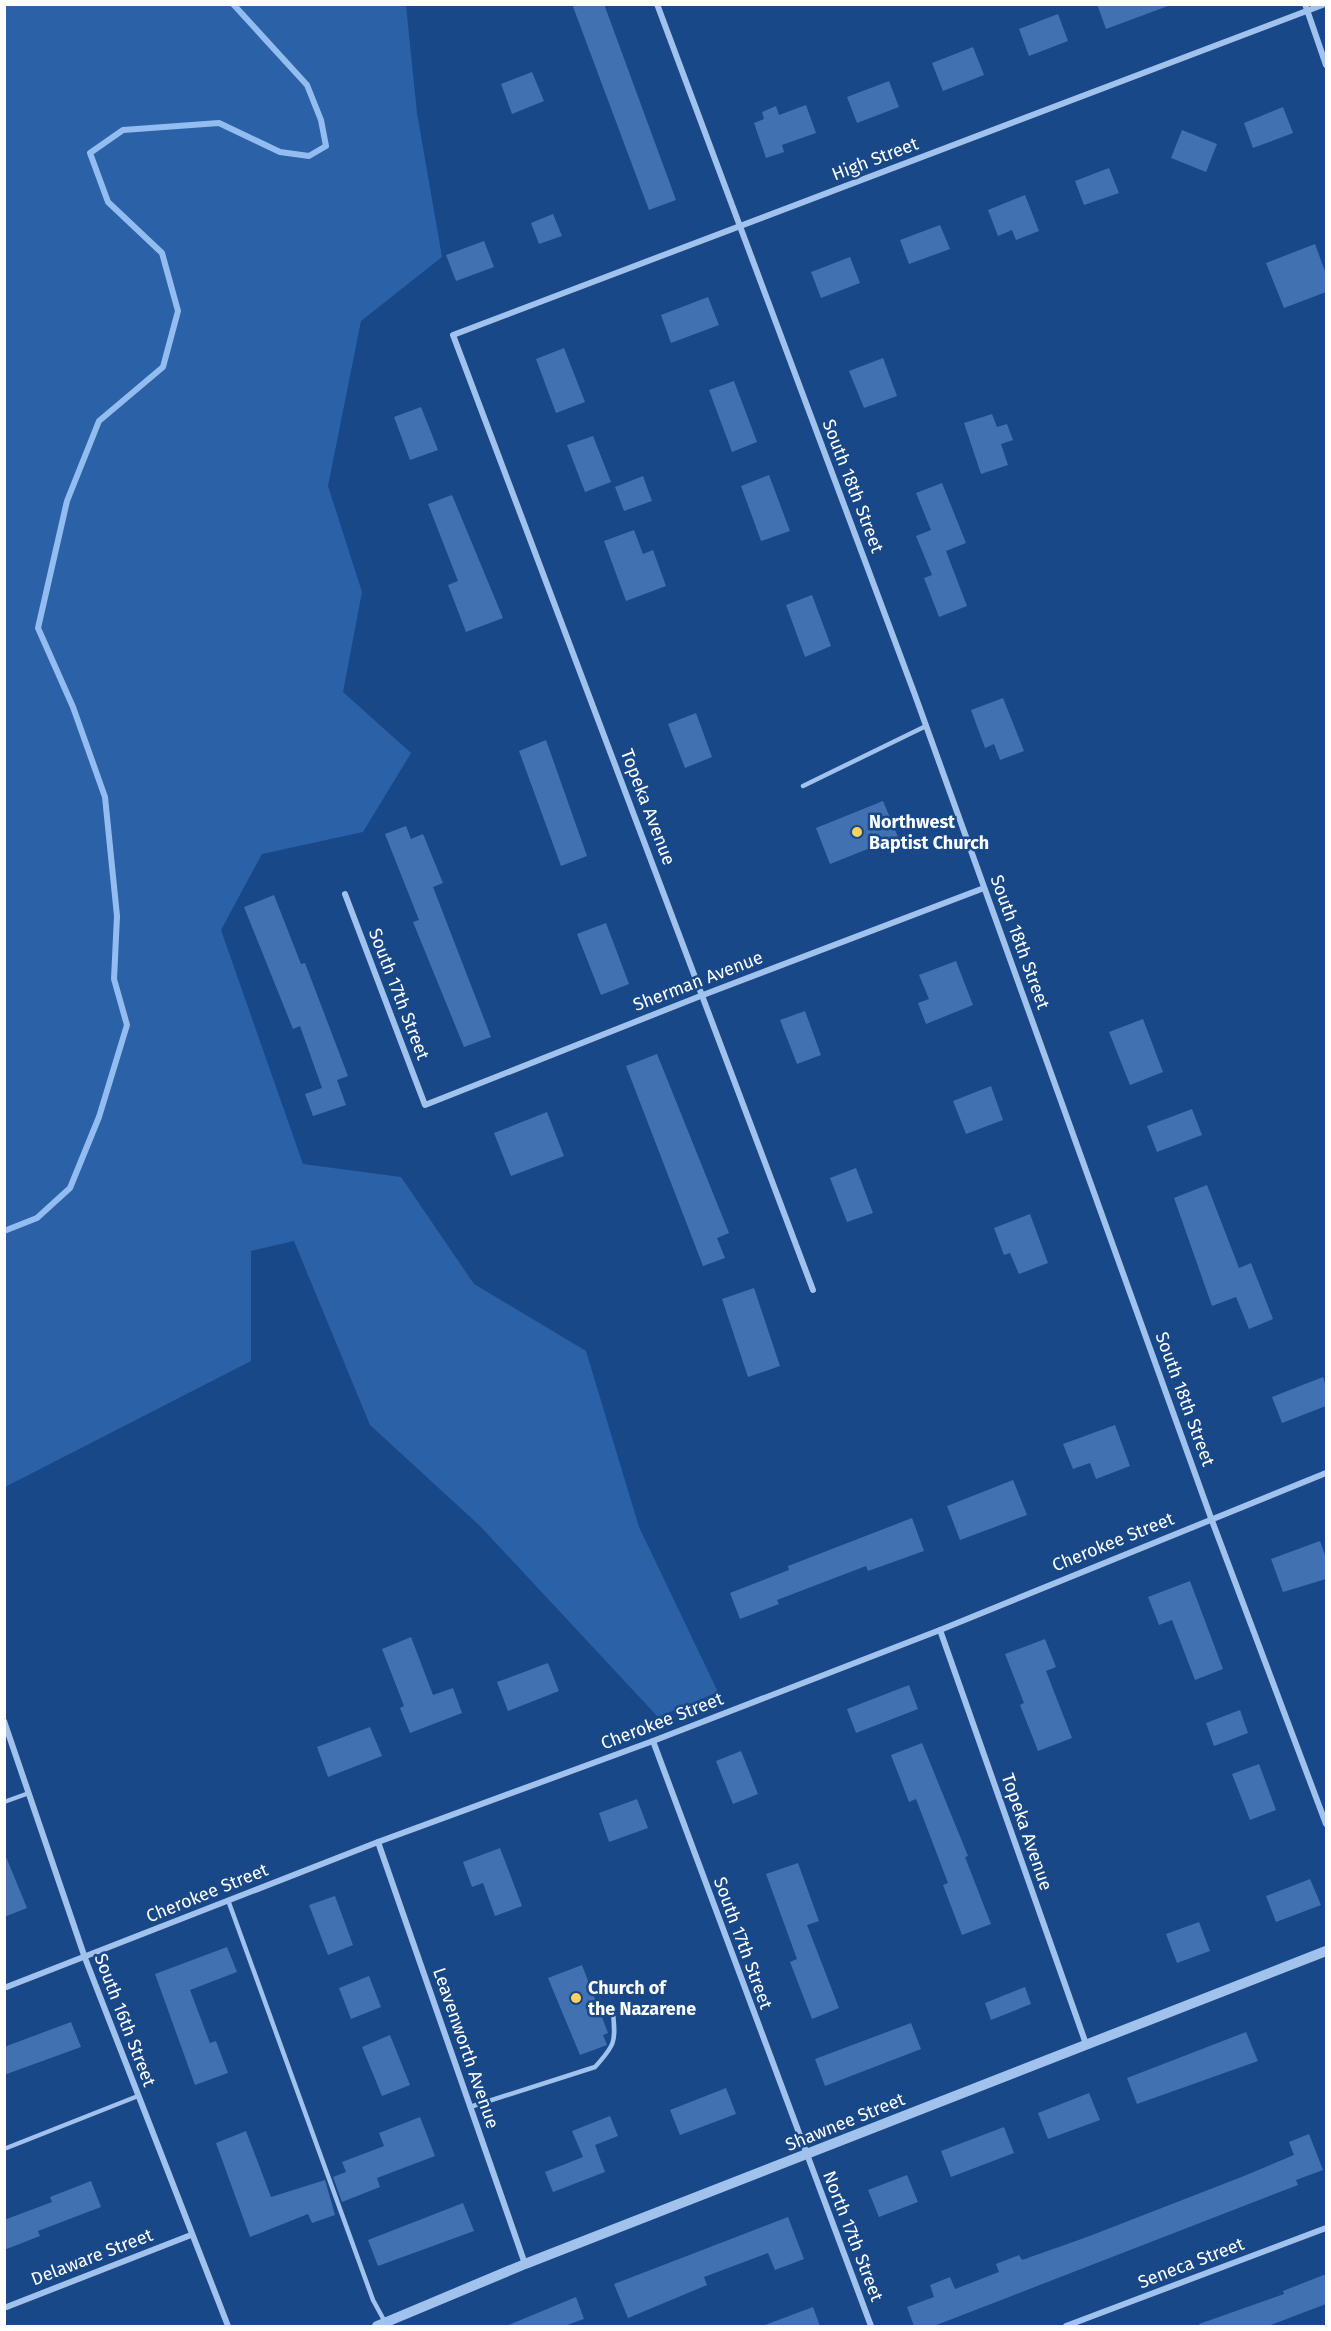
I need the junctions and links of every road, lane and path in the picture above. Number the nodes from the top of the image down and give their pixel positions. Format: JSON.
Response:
{"nodes":[{"id":1,"x":657,"y":4,"type":"edge"},
{"id":2,"x":1324,"y":4,"type":"edge"},
{"id":3,"x":1306,"y":8,"type":"edge"},
{"id":4,"x":1326,"y":65,"type":"edge"},
{"id":5,"x":739,"y":227,"type":"junction"},
{"id":6,"x":453,"y":335,"type":"joint"},
{"id":7,"x":926,"y":726,"type":"junction"},
{"id":8,"x":803,"y":786,"type":"dead end"},
{"id":9,"x":984,"y":888,"type":"junction"},
{"id":10,"x":345,"y":894,"type":"dead end"},
{"id":11,"x":703,"y":995,"type":"junction"},
{"id":12,"x":425,"y":1105,"type":"joint"},
{"id":13,"x":813,"y":1290,"type":"dead end"},
{"id":14,"x":1326,"y":1473,"type":"edge"},
{"id":15,"x":1212,"y":1518,"type":"junction"},
{"id":16,"x":940,"y":1630,"type":"junction"},
{"id":17,"x":4,"y":1721,"type":"edge"},
{"id":18,"x":653,"y":1741,"type":"junction"},
{"id":19,"x":29,"y":1793,"type":"junction"},
{"id":20,"x":4,"y":1802,"type":"edge"},
{"id":21,"x":1326,"y":1824,"type":"edge"},
{"id":22,"x":378,"y":1842,"type":"junction"},
{"id":23,"x":228,"y":1900,"type":"junction"},
{"id":24,"x":1326,"y":1951,"type":"edge"},
{"id":25,"x":85,"y":1958,"type":"junction"},
{"id":26,"x":4,"y":1988,"type":"edge"},
{"id":27,"x":613,"y":2013,"type":"dead end"},
{"id":28,"x":1086,"y":2044,"type":"junction"},
{"id":29,"x":138,"y":2096,"type":"junction"},
{"id":30,"x":470,"y":2107,"type":"junction"},
{"id":31,"x":4,"y":2149,"type":"edge"},
{"id":32,"x":806,"y":2156,"type":"junction"},
{"id":33,"x":1326,"y":2228,"type":"edge"},
{"id":34,"x":191,"y":2235,"type":"junction"},
{"id":35,"x":525,"y":2264,"type":"junction"},
{"id":36,"x":4,"y":2308,"type":"edge"},
{"id":37,"x":381,"y":2324,"type":"edge"},
{"id":38,"x":228,"y":2326,"type":"edge"},
{"id":39,"x":871,"y":2326,"type":"edge"},
{"id":40,"x":1066,"y":2326,"type":"edge"}],
"edges":[{"from":1,"to":5,"type":"street","name":"South 18th Street"},
{"from":2,"to":3,"type":"street","name":"High Street"},
{"from":3,"to":4,"type":"street"},
{"from":3,"to":5,"type":"street","name":"High Street"},
{"from":5,"to":6,"type":"street","name":"High Street"},
{"from":5,"to":7,"type":"street","name":"South 18th Street"},
{"from":6,"to":11,"type":"street","name":"Topeka Avenue"},
{"from":7,"to":8,"type":"lane"},
{"from":7,"to":9,"type":"street","name":"South 18th Street"},
{"from":9,"to":11,"type":"street","name":"Sherman Avenue"},
{"from":9,"to":15,"type":"street","name":"South 18th Street"},
{"from":10,"to":12,"type":"street","name":"South 17th Street"},
{"from":11,"to":12,"type":"street","name":"Sherman Avenue"},
{"from":11,"to":13,"type":"street","name":"Topeka Avenue"},
{"from":14,"to":15,"type":"street","name":"Cherokee Street"},
{"from":15,"to":16,"type":"street","name":"Cherokee Street"},
{"from":15,"to":21,"type":"street","name":"South 18th Street"},
{"from":16,"to":18,"type":"street","name":"Cherokee Street"},
{"from":16,"to":28,"type":"street","name":"Topeka Avenue"},
{"from":17,"to":19,"type":"street","name":"South 16th Street"},
{"from":18,"to":22,"type":"street","name":"Cherokee Street"},
{"from":18,"to":32,"type":"street","name":"South 17th Street"},
{"from":19,"to":20,"type":"lane"},
{"from":19,"to":25,"type":"street","name":"South 16th Street"},
{"from":22,"to":23,"type":"street","name":"Cherokee Street"},
{"from":22,"to":30,"type":"street","name":"Leavenworth Avenue"},
{"from":23,"to":25,"type":"street","name":"Cherokee Street"},
{"from":23,"to":37,"type":"lane"},
{"from":24,"to":28,"type":"street","name":"Shawnee Street"},
{"from":25,"to":26,"type":"street","name":"Cherokee Street"},
{"from":25,"to":29,"type":"street","name":"South 16th Street"},
{"from":27,"to":30,"type":"lane"},
{"from":28,"to":32,"type":"street","name":"Shawnee Street"},
{"from":29,"to":31,"type":"lane"},
{"from":29,"to":34,"type":"street","name":"South 16th Street"},
{"from":30,"to":35,"type":"street","name":"Leavenworth Avenue"},
{"from":32,"to":35,"type":"street","name":"Shawnee Street"},
{"from":32,"to":39,"type":"street","name":"North 17th Street"},
{"from":33,"to":40,"type":"street","name":"Seneca Street"},
{"from":34,"to":36,"type":"street","name":"Delaware Street"},
{"from":34,"to":38,"type":"street","name":"South 16th Street"},
{"from":35,"to":37,"type":"street","name":"Shawnee Street"}]}
